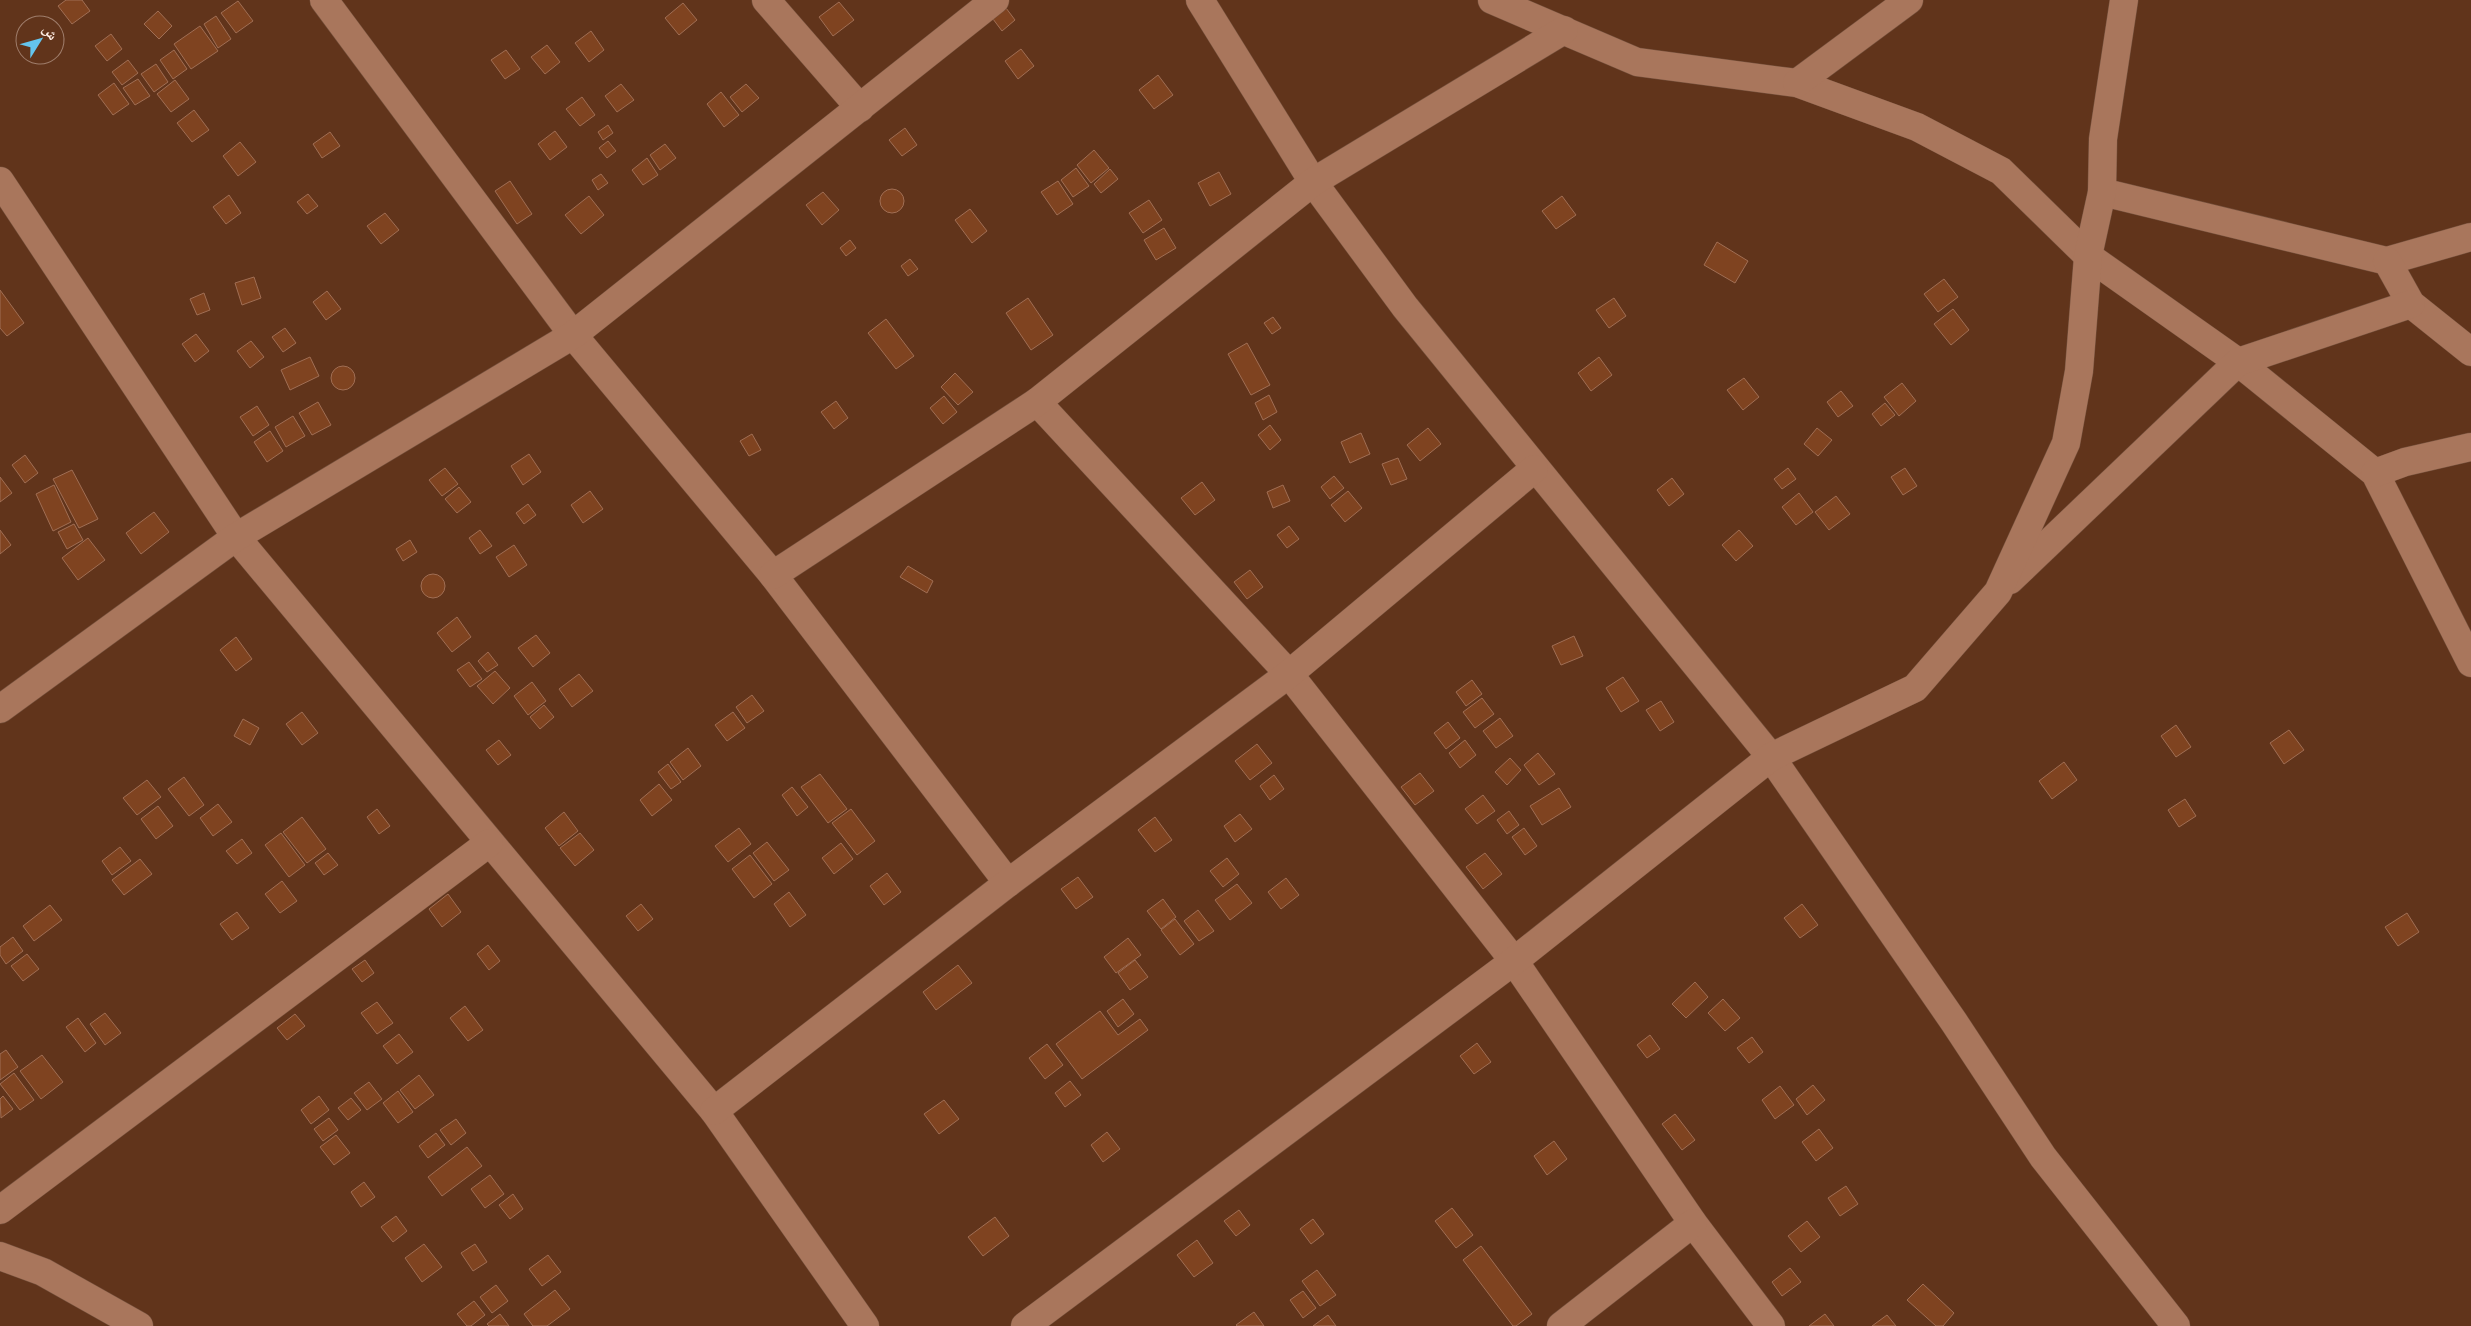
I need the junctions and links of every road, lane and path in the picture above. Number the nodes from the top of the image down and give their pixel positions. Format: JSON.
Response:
{"nodes":[{"id":1,"x":324,"y":0,"type":"edge"},
{"id":2,"x":766,"y":0,"type":"edge"},
{"id":3,"x":995,"y":0,"type":"edge"},
{"id":4,"x":1200,"y":0,"type":"edge"},
{"id":5,"x":1492,"y":0,"type":"edge"},
{"id":6,"x":1909,"y":0,"type":"edge"},
{"id":7,"x":2124,"y":0,"type":"edge"},
{"id":8,"x":1564,"y":30,"type":"junction"},
{"id":9,"x":1796,"y":83,"type":"junction"},
{"id":10,"x":860,"y":108,"type":"junction"},
{"id":11,"x":0,"y":181,"type":"edge"},
{"id":12,"x":1313,"y":182,"type":"junction"},
{"id":13,"x":2102,"y":192,"type":"junction"},
{"id":14,"x":2471,"y":237,"type":"edge"},
{"id":15,"x":2088,"y":256,"type":"junction"},
{"id":16,"x":2387,"y":261,"type":"junction"},
{"id":17,"x":2411,"y":304,"type":"junction"},
{"id":18,"x":573,"y":335,"type":"junction"},
{"id":19,"x":2471,"y":352,"type":"edge"},
{"id":20,"x":2238,"y":362,"type":"junction"},
{"id":21,"x":1037,"y":402,"type":"junction"},
{"id":22,"x":2471,"y":447,"type":"edge"},
{"id":23,"x":1534,"y":469,"type":"junction"},
{"id":24,"x":2375,"y":472,"type":"junction"},
{"id":25,"x":236,"y":537,"type":"junction"},
{"id":26,"x":774,"y":575,"type":"junction"},
{"id":27,"x":1998,"y":592,"type":"junction"},
{"id":28,"x":2471,"y":664,"type":"edge"},
{"id":29,"x":1289,"y":674,"type":"junction"},
{"id":30,"x":0,"y":709,"type":"edge"},
{"id":31,"x":1771,"y":757,"type":"junction"},
{"id":32,"x":489,"y":843,"type":"junction"},
{"id":33,"x":1008,"y":883,"type":"junction"},
{"id":34,"x":1514,"y":961,"type":"junction"},
{"id":35,"x":714,"y":1111,"type":"junction"},
{"id":36,"x":0,"y":1210,"type":"edge"},
{"id":37,"x":1693,"y":1223,"type":"junction"},
{"id":38,"x":0,"y":1256,"type":"edge"},
{"id":39,"x":139,"y":1326,"type":"edge"},
{"id":40,"x":865,"y":1326,"type":"edge"},
{"id":41,"x":1025,"y":1326,"type":"edge"},
{"id":42,"x":1561,"y":1326,"type":"edge"},
{"id":43,"x":1771,"y":1326,"type":"edge"},
{"id":44,"x":2176,"y":1326,"type":"edge"}],
"edges":[{"from":1,"to":18,"type":"street"},
{"from":2,"to":10,"type":"street"},
{"from":3,"to":10,"type":"street"},
{"from":4,"to":12,"type":"street"},
{"from":5,"to":8,"type":"street"},
{"from":6,"to":9,"type":"street"},
{"from":7,"to":13,"type":"street"},
{"from":8,"to":9,"type":"street"},
{"from":8,"to":12,"type":"street"},
{"from":9,"to":15,"type":"street"},
{"from":10,"to":18,"type":"street"},
{"from":11,"to":25,"type":"street"},
{"from":12,"to":21,"type":"street"},
{"from":12,"to":23,"type":"street"},
{"from":13,"to":15,"type":"street"},
{"from":13,"to":16,"type":"street"},
{"from":14,"to":16,"type":"street"},
{"from":15,"to":20,"type":"street"},
{"from":15,"to":27,"type":"street"},
{"from":16,"to":17,"type":"street"},
{"from":17,"to":19,"type":"street"},
{"from":17,"to":20,"type":"street"},
{"from":18,"to":25,"type":"street"},
{"from":18,"to":26,"type":"street"},
{"from":20,"to":24,"type":"street"},
{"from":20,"to":27,"type":"street"},
{"from":21,"to":26,"type":"street"},
{"from":21,"to":29,"type":"street"},
{"from":22,"to":24,"type":"street"},
{"from":23,"to":29,"type":"street"},
{"from":23,"to":31,"type":"street"},
{"from":24,"to":28,"type":"street"},
{"from":25,"to":30,"type":"street"},
{"from":25,"to":32,"type":"street"},
{"from":26,"to":33,"type":"street"},
{"from":27,"to":31,"type":"street"},
{"from":29,"to":33,"type":"street"},
{"from":29,"to":34,"type":"street"},
{"from":31,"to":34,"type":"street"},
{"from":31,"to":44,"type":"street"},
{"from":32,"to":35,"type":"street"},
{"from":32,"to":36,"type":"street"},
{"from":33,"to":35,"type":"street"},
{"from":34,"to":37,"type":"street"},
{"from":34,"to":41,"type":"street"},
{"from":35,"to":40,"type":"street"},
{"from":37,"to":42,"type":"street"},
{"from":37,"to":43,"type":"street"},
{"from":38,"to":39,"type":"street"}]}
